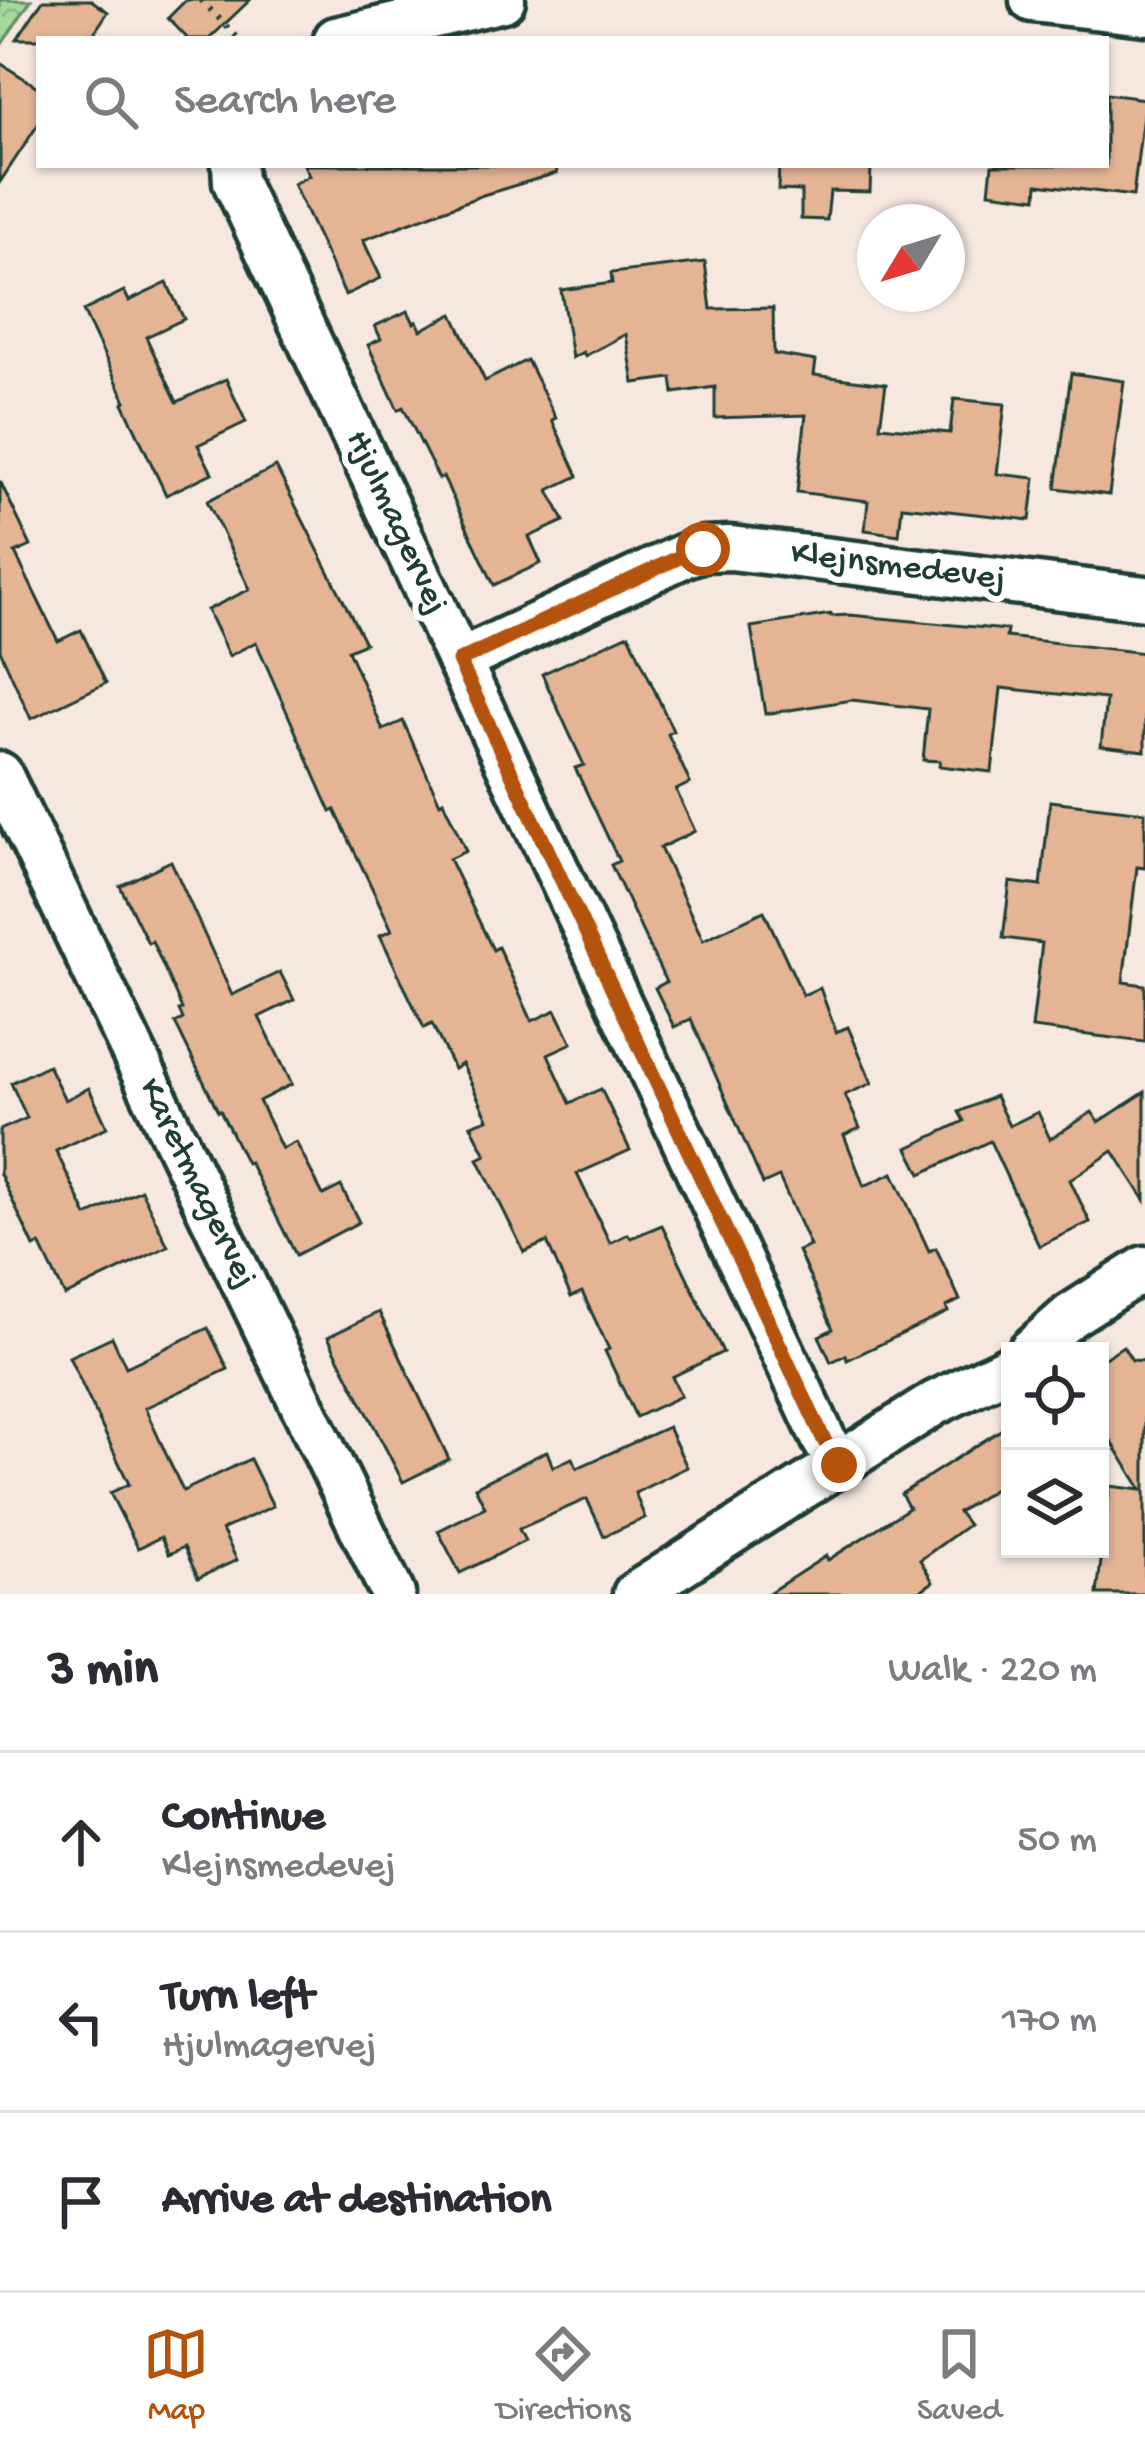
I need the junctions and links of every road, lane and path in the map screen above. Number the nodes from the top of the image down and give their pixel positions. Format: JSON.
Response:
{"nodes":[{"id":1,"x":201,"y":0,"type":"edge"},
{"id":2,"x":503,"y":0,"type":"edge"},
{"id":3,"x":1032,"y":0,"type":"edge"},
{"id":4,"x":1145,"y":13,"type":"edge"},
{"id":5,"x":235,"y":36,"type":"edge"},
{"id":6,"x":350,"y":36,"type":"edge"},
{"id":7,"x":234,"y":168,"type":"edge"},
{"id":8,"x":1145,"y":598,"type":"edge"},
{"id":9,"x":459,"y":661,"type":"junction"},
{"id":10,"x":0,"y":774,"type":"edge"},
{"id":11,"x":1145,"y":1268,"type":"edge"},
{"id":12,"x":1040,"y":1342,"type":"edge"},
{"id":13,"x":1001,"y":1371,"type":"edge"},
{"id":14,"x":839,"y":1465,"type":"junction"},
{"id":15,"x":393,"y":1594,"type":"edge"},
{"id":16,"x":635,"y":1594,"type":"edge"}],
"edges":[{"from":1,"to":5,"type":"path"},
{"from":2,"to":6,"type":"street"},
{"from":3,"to":4,"type":"street"},
{"from":7,"to":9,"type":"street","name":"Hjulmagervej"},
{"from":8,"to":9,"type":"street","name":"Klejnsmedevej"},
{"from":9,"to":14,"type":"street","name":"Hjulmagervej"},
{"from":10,"to":15,"type":"street","name":"Karetmagervej"},
{"from":11,"to":12,"type":"street"},
{"from":13,"to":14,"type":"street"},
{"from":14,"to":16,"type":"street"}]}
